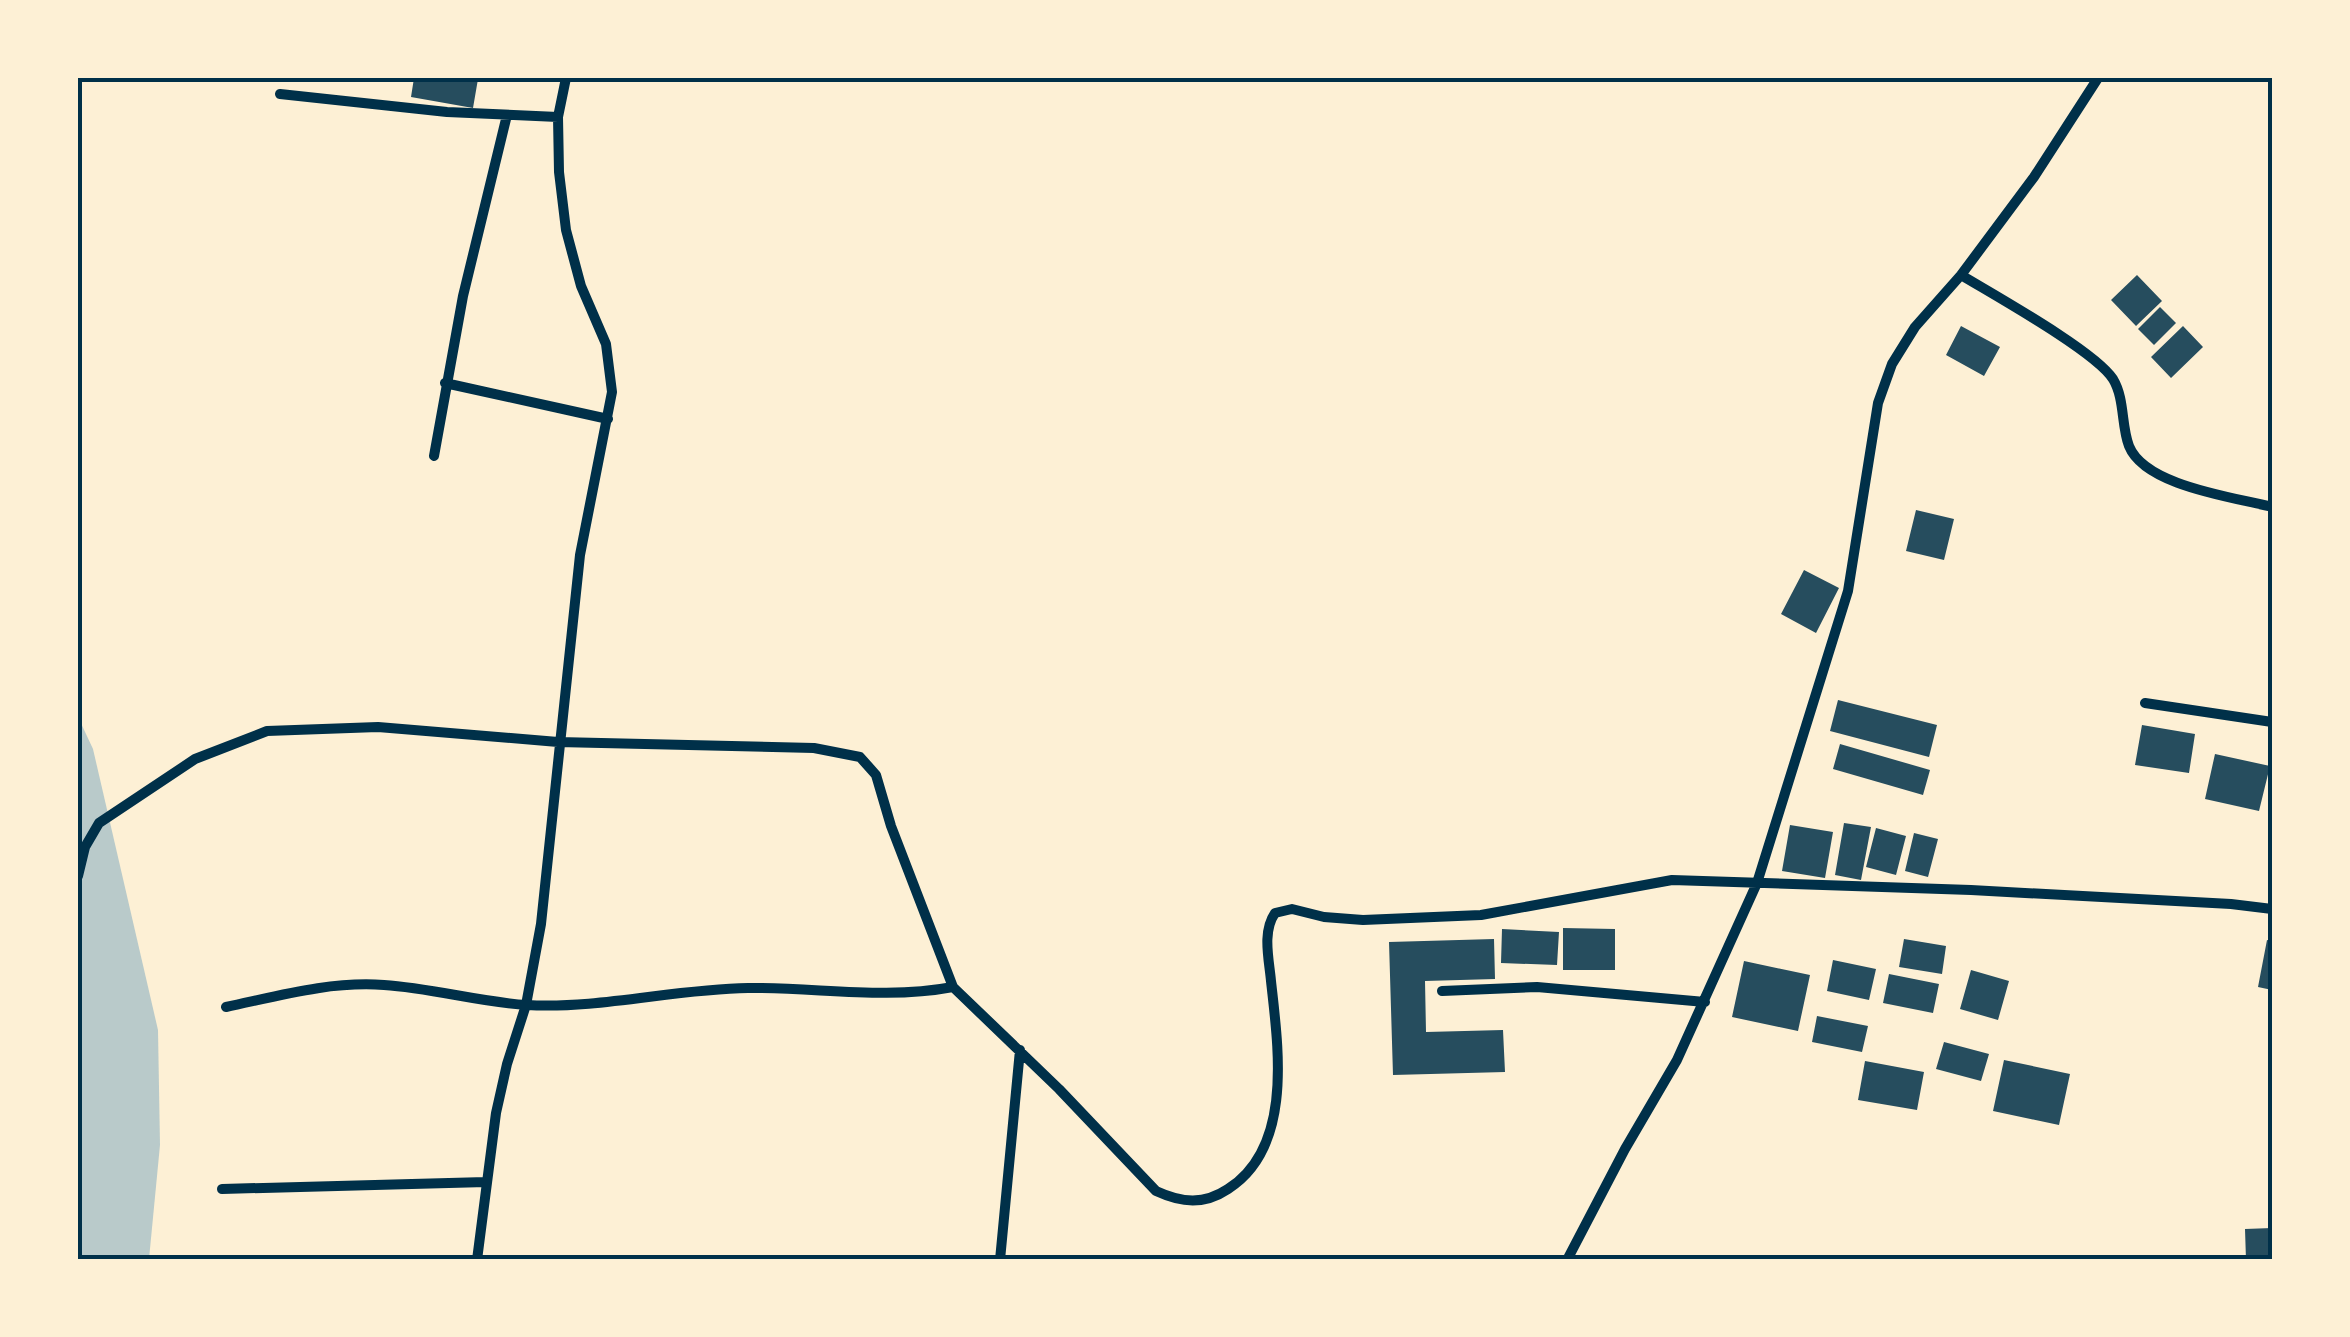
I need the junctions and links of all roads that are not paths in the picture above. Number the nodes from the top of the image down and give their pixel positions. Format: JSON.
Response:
{"nodes":[{"id":1,"x":566,"y":78,"type":"edge"},
{"id":2,"x":2098,"y":78,"type":"edge"},
{"id":3,"x":280,"y":94,"type":"dead end"},
{"id":4,"x":507,"y":115,"type":"junction"},
{"id":5,"x":558,"y":117,"type":"junction"},
{"id":6,"x":1961,"y":274,"type":"junction"},
{"id":7,"x":445,"y":383,"type":"junction"},
{"id":8,"x":608,"y":418,"type":"junction"},
{"id":9,"x":434,"y":456,"type":"dead end"},
{"id":10,"x":2272,"y":507,"type":"edge"},
{"id":11,"x":2145,"y":703,"type":"dead end"},
{"id":12,"x":2272,"y":722,"type":"edge"},
{"id":13,"x":558,"y":742,"type":"junction"},
{"id":14,"x":78,"y":876,"type":"edge"},
{"id":15,"x":1757,"y":884,"type":"junction"},
{"id":16,"x":2272,"y":909,"type":"edge"},
{"id":17,"x":953,"y":987,"type":"junction"},
{"id":18,"x":1442,"y":991,"type":"dead end"},
{"id":19,"x":1705,"y":1002,"type":"junction"},
{"id":20,"x":526,"y":1005,"type":"junction"},
{"id":21,"x":226,"y":1007,"type":"dead end"},
{"id":22,"x":1020,"y":1050,"type":"junction"},
{"id":23,"x":486,"y":1182,"type":"junction"},
{"id":24,"x":222,"y":1189,"type":"dead end"},
{"id":25,"x":478,"y":1260,"type":"edge"},
{"id":26,"x":1000,"y":1260,"type":"edge"},
{"id":27,"x":1567,"y":1260,"type":"edge"}],
"edges":[{"from":1,"to":5,"type":"street"},
{"from":2,"to":6,"type":"street"},
{"from":3,"to":4,"type":"street"},
{"from":4,"to":5,"type":"street"},
{"from":4,"to":7,"type":"street"},
{"from":5,"to":8,"type":"street"},
{"from":6,"to":10,"type":"street"},
{"from":6,"to":15,"type":"street"},
{"from":7,"to":8,"type":"street"},
{"from":7,"to":9,"type":"street"},
{"from":8,"to":13,"type":"street"},
{"from":11,"to":12,"type":"street"},
{"from":13,"to":14,"type":"street"},
{"from":13,"to":17,"type":"street"},
{"from":13,"to":20,"type":"street"},
{"from":15,"to":16,"type":"street"},
{"from":15,"to":19,"type":"street"},
{"from":15,"to":22,"type":"street"},
{"from":17,"to":20,"type":"street"},
{"from":17,"to":22,"type":"street"},
{"from":18,"to":19,"type":"street"},
{"from":19,"to":27,"type":"street"},
{"from":20,"to":21,"type":"street"},
{"from":20,"to":23,"type":"street"},
{"from":22,"to":26,"type":"street"},
{"from":23,"to":24,"type":"street"},
{"from":23,"to":25,"type":"street"}]}
